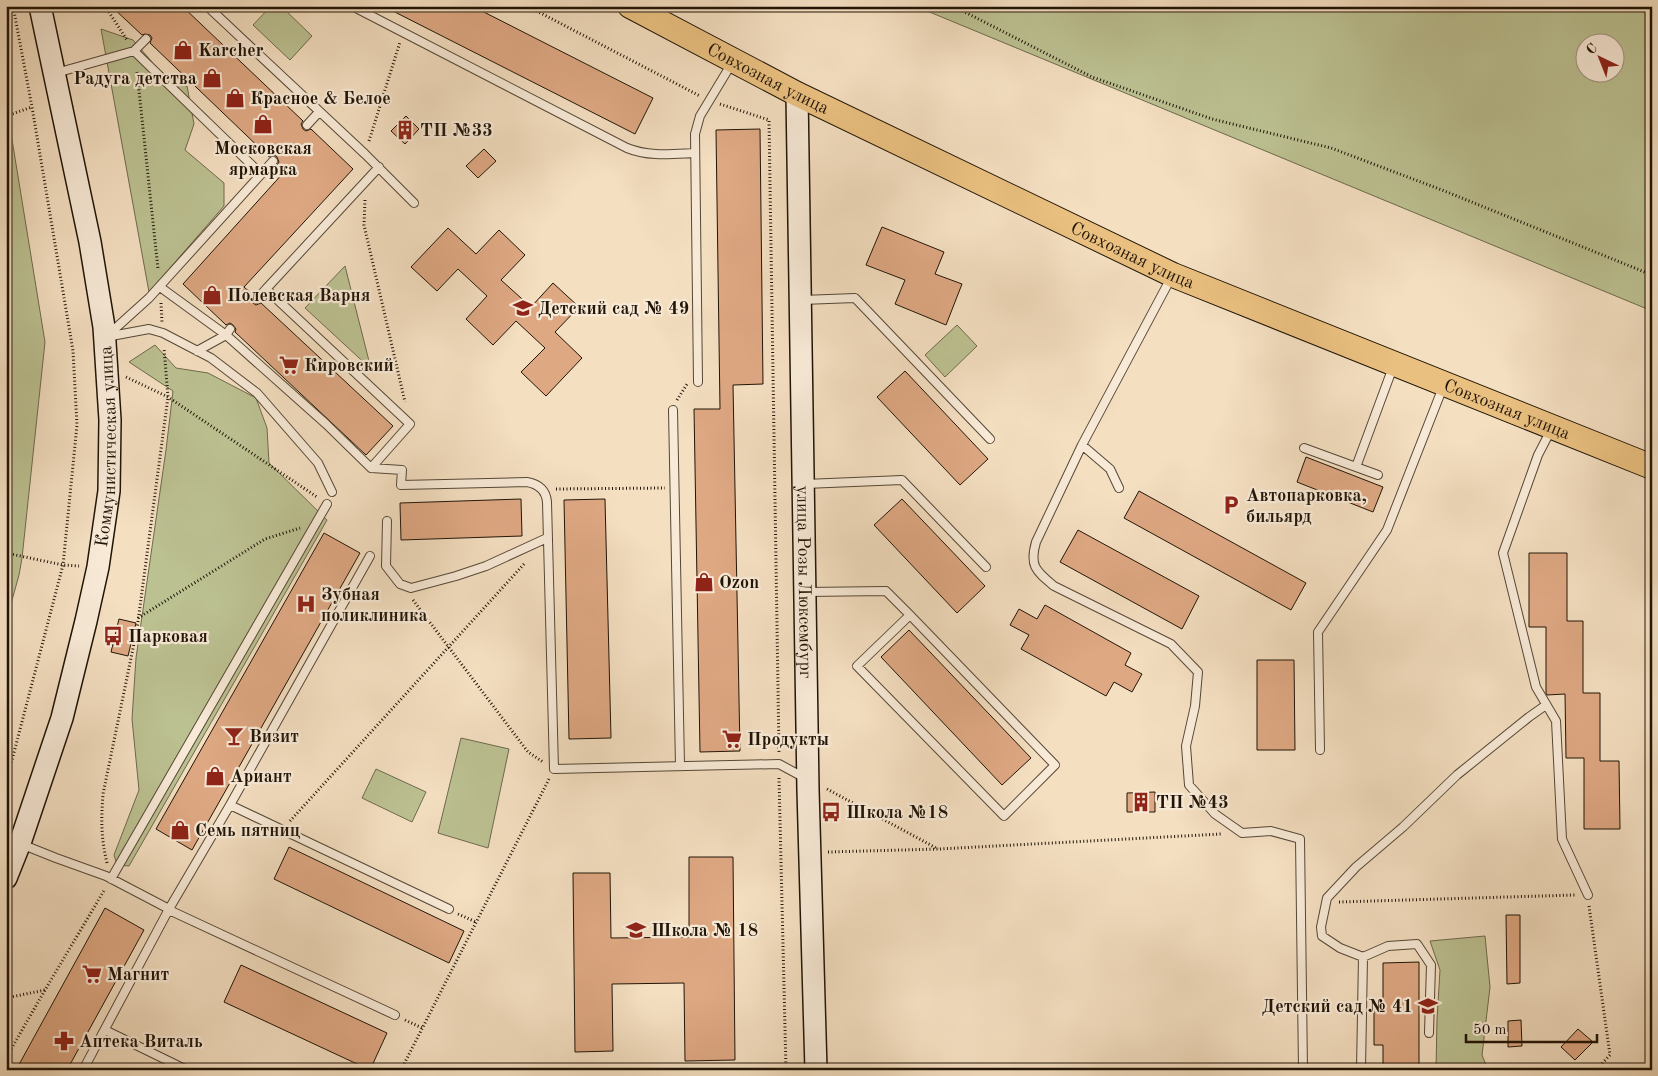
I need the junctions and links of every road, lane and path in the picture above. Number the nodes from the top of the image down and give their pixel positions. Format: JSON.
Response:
{"nodes":[{"id":1,"x":13,"y":6,"type":"edge"},
{"id":2,"x":40,"y":6,"type":"edge"},
{"id":3,"x":105,"y":6,"type":"edge"},
{"id":4,"x":207,"y":6,"type":"edge"},
{"id":5,"x":352,"y":6,"type":"edge"},
{"id":6,"x":527,"y":6,"type":"edge"},
{"id":7,"x":630,"y":6,"type":"edge"},
{"id":8,"x":953,"y":6,"type":"edge"},
{"id":9,"x":403,"y":33,"type":"junction"},
{"id":10,"x":146,"y":39,"type":"dead end"},
{"id":11,"x":134,"y":51,"type":"junction"},
{"id":12,"x":733,"y":60,"type":"junction"},
{"id":13,"x":54,"y":73,"type":"junction"},
{"id":14,"x":797,"y":94,"type":"junction"},
{"id":15,"x":708,"y":101,"type":"junction"},
{"id":16,"x":32,"y":106,"type":"junction"},
{"id":17,"x":319,"y":112,"type":"junction"},
{"id":18,"x":6,"y":116,"type":"edge"},
{"id":19,"x":307,"y":125,"type":"dead end"},
{"id":20,"x":695,"y":153,"type":"junction"},
{"id":21,"x":365,"y":154,"type":"junction"},
{"id":22,"x":274,"y":161,"type":"dead end"},
{"id":23,"x":379,"y":167,"type":"junction"},
{"id":24,"x":261,"y":174,"type":"junction"},
{"id":25,"x":371,"y":176,"type":"junction"},
{"id":26,"x":414,"y":203,"type":"dead end"},
{"id":27,"x":1172,"y":274,"type":"junction"},
{"id":28,"x":1652,"y":275,"type":"edge"},
{"id":29,"x":160,"y":287,"type":"junction"},
{"id":30,"x":266,"y":289,"type":"junction"},
{"id":31,"x":257,"y":299,"type":"dead end"},
{"id":32,"x":800,"y":300,"type":"junction"},
{"id":33,"x":228,"y":332,"type":"junction"},
{"id":34,"x":163,"y":333,"type":"junction"},
{"id":35,"x":104,"y":338,"type":"junction"},
{"id":36,"x":197,"y":351,"type":"junction"},
{"id":37,"x":1394,"y":363,"type":"junction"},
{"id":38,"x":107,"y":368,"type":"junction"},
{"id":39,"x":689,"y":382,"type":"dead end"},
{"id":40,"x":698,"y":382,"type":"dead end"},
{"id":41,"x":1445,"y":383,"type":"junction"},
{"id":42,"x":678,"y":396,"type":"dead end"},
{"id":43,"x":168,"y":397,"type":"junction"},
{"id":44,"x":673,"y":410,"type":"dead end"},
{"id":45,"x":410,"y":424,"type":"junction"},
{"id":46,"x":1552,"y":426,"type":"junction"},
{"id":47,"x":990,"y":439,"type":"dead end"},
{"id":48,"x":1082,"y":445,"type":"junction"},
{"id":49,"x":1304,"y":448,"type":"dead end"},
{"id":50,"x":1356,"y":467,"type":"junction"},
{"id":51,"x":1652,"y":467,"type":"edge"},
{"id":52,"x":371,"y":468,"type":"junction"},
{"id":53,"x":1378,"y":475,"type":"dead end"},
{"id":54,"x":803,"y":484,"type":"junction"},
{"id":55,"x":675,"y":488,"type":"junction"},
{"id":56,"x":1119,"y":488,"type":"dead end"},
{"id":57,"x":543,"y":489,"type":"junction"},
{"id":58,"x":332,"y":492,"type":"dead end"},
{"id":59,"x":327,"y":504,"type":"joint"},
{"id":60,"x":387,"y":521,"type":"dead end"},
{"id":61,"x":301,"y":528,"type":"dead end"},
{"id":62,"x":547,"y":538,"type":"junction"},
{"id":63,"x":6,"y":553,"type":"edge"},
{"id":64,"x":370,"y":556,"type":"dead end"},
{"id":65,"x":64,"y":565,"type":"junction"},
{"id":66,"x":98,"y":567,"type":"junction"},
{"id":67,"x":986,"y":567,"type":"dead end"},
{"id":68,"x":400,"y":584,"type":"junction"},
{"id":69,"x":806,"y":592,"type":"junction"},
{"id":70,"x":910,"y":615,"type":"junction"},
{"id":71,"x":137,"y":619,"type":"junction"},
{"id":72,"x":1546,"y":705,"type":"junction"},
{"id":73,"x":1320,"y":750,"type":"dead end"},
{"id":74,"x":779,"y":764,"type":"junction"},
{"id":75,"x":680,"y":766,"type":"junction"},
{"id":76,"x":554,"y":769,"type":"junction"},
{"id":77,"x":809,"y":780,"type":"junction"},
{"id":78,"x":6,"y":782,"type":"edge"},
{"id":79,"x":230,"y":805,"type":"junction"},
{"id":80,"x":282,"y":829,"type":"junction"},
{"id":81,"x":1242,"y":833,"type":"junction"},
{"id":82,"x":20,"y":843,"type":"junction"},
{"id":83,"x":939,"y":849,"type":"junction"},
{"id":84,"x":810,"y":852,"type":"junction"},
{"id":85,"x":6,"y":878,"type":"edge"},
{"id":86,"x":111,"y":879,"type":"junction"},
{"id":87,"x":1588,"y":895,"type":"junction"},
{"id":88,"x":1301,"y":904,"type":"junction"},
{"id":89,"x":448,"y":909,"type":"joint"},
{"id":90,"x":169,"y":910,"type":"junction"},
{"id":91,"x":476,"y":922,"type":"junction"},
{"id":92,"x":1363,"y":957,"type":"junction"},
{"id":93,"x":45,"y":990,"type":"junction"},
{"id":94,"x":6,"y":998,"type":"edge"},
{"id":95,"x":395,"y":1015,"type":"joint"},
{"id":96,"x":422,"y":1028,"type":"junction"},
{"id":97,"x":105,"y":1030,"type":"junction"},
{"id":98,"x":1429,"y":1033,"type":"dead end"},
{"id":99,"x":6,"y":1058,"type":"edge"},
{"id":100,"x":83,"y":1070,"type":"edge"},
{"id":101,"x":187,"y":1070,"type":"edge"},
{"id":102,"x":401,"y":1070,"type":"edge"},
{"id":103,"x":786,"y":1070,"type":"edge"},
{"id":104,"x":816,"y":1070,"type":"edge"},
{"id":105,"x":1303,"y":1070,"type":"edge"},
{"id":106,"x":1361,"y":1070,"type":"edge"},
{"id":107,"x":1596,"y":1070,"type":"edge"}],
"edges":[{"from":1,"to":16,"type":"path"},
{"from":2,"to":13,"type":"street","name":"Коммунистическая улица"},
{"from":3,"to":11,"type":"path"},
{"from":4,"to":17,"type":"lane"},
{"from":5,"to":9,"type":"lane"},
{"from":6,"to":15,"type":"path"},
{"from":7,"to":12,"type":"main road","name":"Совхозная улица"},
{"from":8,"to":28,"type":"path"},
{"from":9,"to":20,"type":"lane"},
{"from":9,"to":21,"type":"path"},
{"from":10,"to":11,"type":"lane"},
{"from":11,"to":13,"type":"lane"},
{"from":11,"to":24,"type":"lane"},
{"from":11,"to":29,"type":"path"},
{"from":12,"to":14,"type":"main road","name":"Совхозная улица"},
{"from":12,"to":15,"type":"lane"},
{"from":13,"to":35,"type":"street","name":"Коммунистическая улица"},
{"from":14,"to":27,"type":"main road","name":"Совхозная улица"},
{"from":14,"to":32,"type":"street","name":"улица Розы Люксембург"},
{"from":15,"to":20,"type":"lane"},
{"from":15,"to":74,"type":"path"},
{"from":16,"to":18,"type":"path"},
{"from":16,"to":65,"type":"path"},
{"from":17,"to":19,"type":"lane"},
{"from":17,"to":21,"type":"lane"},
{"from":20,"to":40,"type":"lane"},
{"from":21,"to":23,"type":"lane"},
{"from":22,"to":24,"type":"lane"},
{"from":23,"to":25,"type":"lane"},
{"from":23,"to":26,"type":"lane"},
{"from":24,"to":29,"type":"lane"},
{"from":25,"to":30,"type":"lane"},
{"from":25,"to":45,"type":"path"},
{"from":27,"to":37,"type":"main road","name":"Совхозная улица"},
{"from":27,"to":48,"type":"lane"},
{"from":29,"to":33,"type":"lane"},
{"from":29,"to":34,"type":"path"},
{"from":29,"to":35,"type":"lane"},
{"from":30,"to":31,"type":"lane"},
{"from":30,"to":45,"type":"lane"},
{"from":32,"to":47,"type":"lane"},
{"from":32,"to":54,"type":"street","name":"улица Розы Люксембург"},
{"from":33,"to":36,"type":"lane"},
{"from":33,"to":52,"type":"lane"},
{"from":34,"to":35,"type":"lane"},
{"from":34,"to":36,"type":"lane"},
{"from":34,"to":43,"type":"path"},
{"from":35,"to":38,"type":"street","name":"Коммунистическая улица"},
{"from":36,"to":58,"type":"lane"},
{"from":37,"to":41,"type":"main road","name":"Совхозная улица"},
{"from":37,"to":50,"type":"lane"},
{"from":38,"to":43,"type":"path"},
{"from":38,"to":66,"type":"street","name":"Коммунистическая улица"},
{"from":39,"to":42,"type":"path"},
{"from":41,"to":46,"type":"main road","name":"Совхозная улица"},
{"from":41,"to":73,"type":"lane"},
{"from":43,"to":59,"type":"path"},
{"from":43,"to":71,"type":"path"},
{"from":44,"to":55,"type":"lane"},
{"from":45,"to":52,"type":"lane"},
{"from":46,"to":51,"type":"main road","name":"Совхозная улица"},
{"from":46,"to":72,"type":"lane"},
{"from":48,"to":56,"type":"lane"},
{"from":48,"to":81,"type":"lane"},
{"from":49,"to":50,"type":"lane"},
{"from":50,"to":53,"type":"lane"},
{"from":52,"to":57,"type":"lane"},
{"from":54,"to":67,"type":"lane"},
{"from":54,"to":69,"type":"street","name":"улица Розы Люксембург"},
{"from":55,"to":57,"type":"path"},
{"from":55,"to":75,"type":"lane"},
{"from":57,"to":62,"type":"lane"},
{"from":59,"to":86,"type":"lane"},
{"from":60,"to":68,"type":"lane"},
{"from":61,"to":71,"type":"path"},
{"from":62,"to":68,"type":"lane"},
{"from":62,"to":76,"type":"lane"},
{"from":62,"to":80,"type":"path"},
{"from":63,"to":65,"type":"path"},
{"from":64,"to":79,"type":"lane"},
{"from":65,"to":66,"type":"path"},
{"from":65,"to":78,"type":"path"},
{"from":66,"to":82,"type":"street","name":"Коммунистическая улица"},
{"from":68,"to":76,"type":"path"},
{"from":69,"to":70,"type":"lane"},
{"from":69,"to":77,"type":"street","name":"улица Розы Люксембург"},
{"from":70,"to":70,"type":"lane"},
{"from":71,"to":86,"type":"path"},
{"from":72,"to":87,"type":"lane"},
{"from":72,"to":92,"type":"lane"},
{"from":74,"to":75,"type":"lane"},
{"from":74,"to":77,"type":"lane"},
{"from":74,"to":103,"type":"path"},
{"from":75,"to":76,"type":"lane"},
{"from":76,"to":91,"type":"path"},
{"from":77,"to":83,"type":"path"},
{"from":77,"to":84,"type":"street","name":"улица Розы Люксембург"},
{"from":79,"to":80,"type":"lane"},
{"from":79,"to":90,"type":"lane"},
{"from":80,"to":89,"type":"lane"},
{"from":81,"to":83,"type":"path"},
{"from":81,"to":88,"type":"lane"},
{"from":82,"to":85,"type":"street","name":"Коммунистическая улица"},
{"from":82,"to":86,"type":"lane"},
{"from":83,"to":84,"type":"path"},
{"from":84,"to":104,"type":"street","name":"улица Розы Люксембург"},
{"from":86,"to":90,"type":"lane"},
{"from":86,"to":93,"type":"path"},
{"from":87,"to":88,"type":"path"},
{"from":87,"to":107,"type":"path"},
{"from":88,"to":105,"type":"lane"},
{"from":89,"to":91,"type":"path"},
{"from":90,"to":95,"type":"lane"},
{"from":90,"to":97,"type":"lane"},
{"from":91,"to":96,"type":"path"},
{"from":92,"to":98,"type":"lane"},
{"from":92,"to":106,"type":"lane"},
{"from":93,"to":94,"type":"path"},
{"from":93,"to":99,"type":"path"},
{"from":95,"to":96,"type":"path"},
{"from":96,"to":102,"type":"path"},
{"from":97,"to":100,"type":"lane"},
{"from":97,"to":101,"type":"lane"}]}
